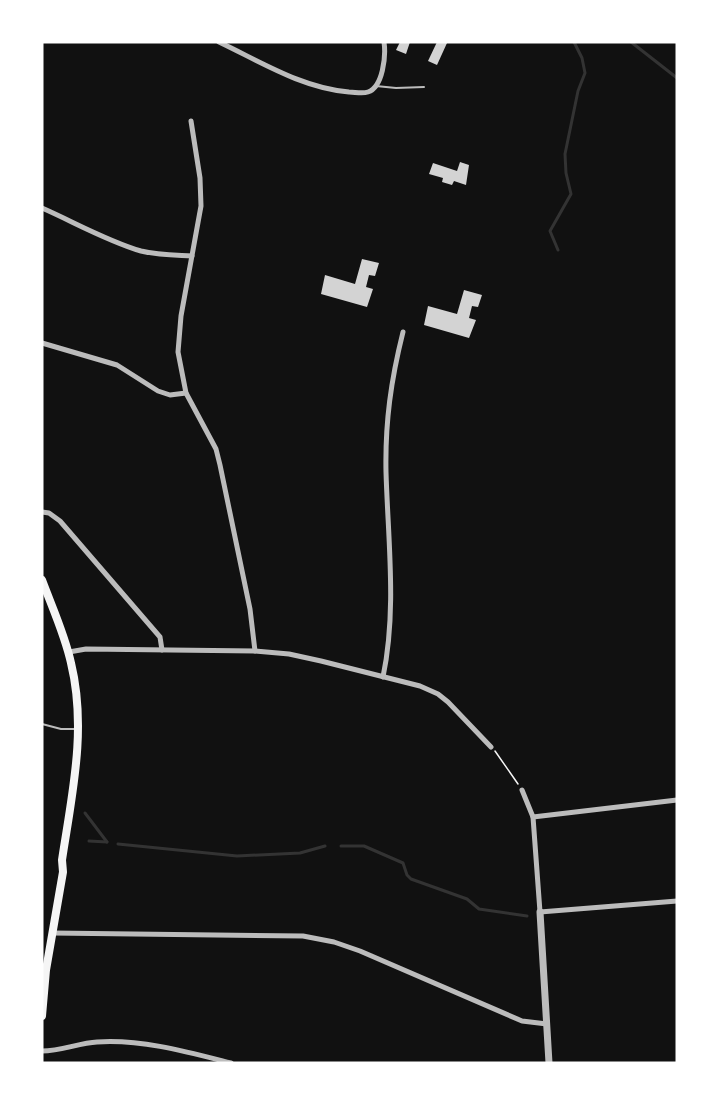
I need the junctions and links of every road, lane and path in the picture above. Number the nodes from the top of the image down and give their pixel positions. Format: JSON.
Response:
{"nodes":[{"id":1,"x":219,"y":42,"type":"edge"},
{"id":2,"x":384,"y":42,"type":"edge"},
{"id":3,"x":376,"y":86,"type":"junction"},
{"id":4,"x":424,"y":87,"type":"dead end"},
{"id":5,"x":191,"y":121,"type":"dead end"},
{"id":6,"x":42,"y":208,"type":"edge"},
{"id":7,"x":192,"y":255,"type":"junction"},
{"id":8,"x":403,"y":332,"type":"dead end"},
{"id":9,"x":42,"y":343,"type":"edge"},
{"id":10,"x":186,"y":393,"type":"junction"},
{"id":11,"x":42,"y":512,"type":"edge"},
{"id":12,"x":42,"y":580,"type":"edge"},
{"id":13,"x":162,"y":650,"type":"junction"},
{"id":14,"x":255,"y":651,"type":"junction"},
{"id":15,"x":69,"y":652,"type":"junction"},
{"id":16,"x":383,"y":677,"type":"junction"},
{"id":17,"x":42,"y":724,"type":"edge"},
{"id":18,"x":79,"y":729,"type":"junction"},
{"id":19,"x":491,"y":747,"type":"joint"},
{"id":20,"x":522,"y":790,"type":"joint"},
{"id":21,"x":677,"y":800,"type":"edge"},
{"id":22,"x":533,"y":817,"type":"junction"},
{"id":23,"x":677,"y":901,"type":"edge"},
{"id":24,"x":540,"y":912,"type":"junction"},
{"id":25,"x":52,"y":933,"type":"junction"},
{"id":26,"x":44,"y":970,"type":"edge"},
{"id":27,"x":42,"y":1016,"type":"edge"},
{"id":28,"x":547,"y":1024,"type":"junction"},
{"id":29,"x":42,"y":1051,"type":"edge"},
{"id":30,"x":231,"y":1063,"type":"edge"},
{"id":31,"x":549,"y":1063,"type":"edge"}],
"edges":[{"from":1,"to":3,"type":"street"},
{"from":2,"to":3,"type":"street"},
{"from":3,"to":4,"type":"lane"},
{"from":5,"to":7,"type":"street"},
{"from":6,"to":7,"type":"street"},
{"from":7,"to":10,"type":"street"},
{"from":8,"to":16,"type":"street"},
{"from":9,"to":10,"type":"street"},
{"from":10,"to":14,"type":"street"},
{"from":11,"to":13,"type":"street"},
{"from":12,"to":15,"type":"main road"},
{"from":13,"to":14,"type":"street"},
{"from":13,"to":15,"type":"street"},
{"from":14,"to":16,"type":"street"},
{"from":15,"to":18,"type":"main road"},
{"from":16,"to":19,"type":"street"},
{"from":17,"to":18,"type":"lane"},
{"from":18,"to":25,"type":"main road"},
{"from":19,"to":20,"type":"path"},
{"from":20,"to":22,"type":"street"},
{"from":21,"to":22,"type":"street"},
{"from":22,"to":24,"type":"street"},
{"from":23,"to":24,"type":"street"},
{"from":24,"to":28,"type":"street"},
{"from":25,"to":26,"type":"main road"},
{"from":25,"to":28,"type":"street"},
{"from":26,"to":27,"type":"main road"},
{"from":28,"to":31,"type":"street"},
{"from":29,"to":30,"type":"street"}]}
